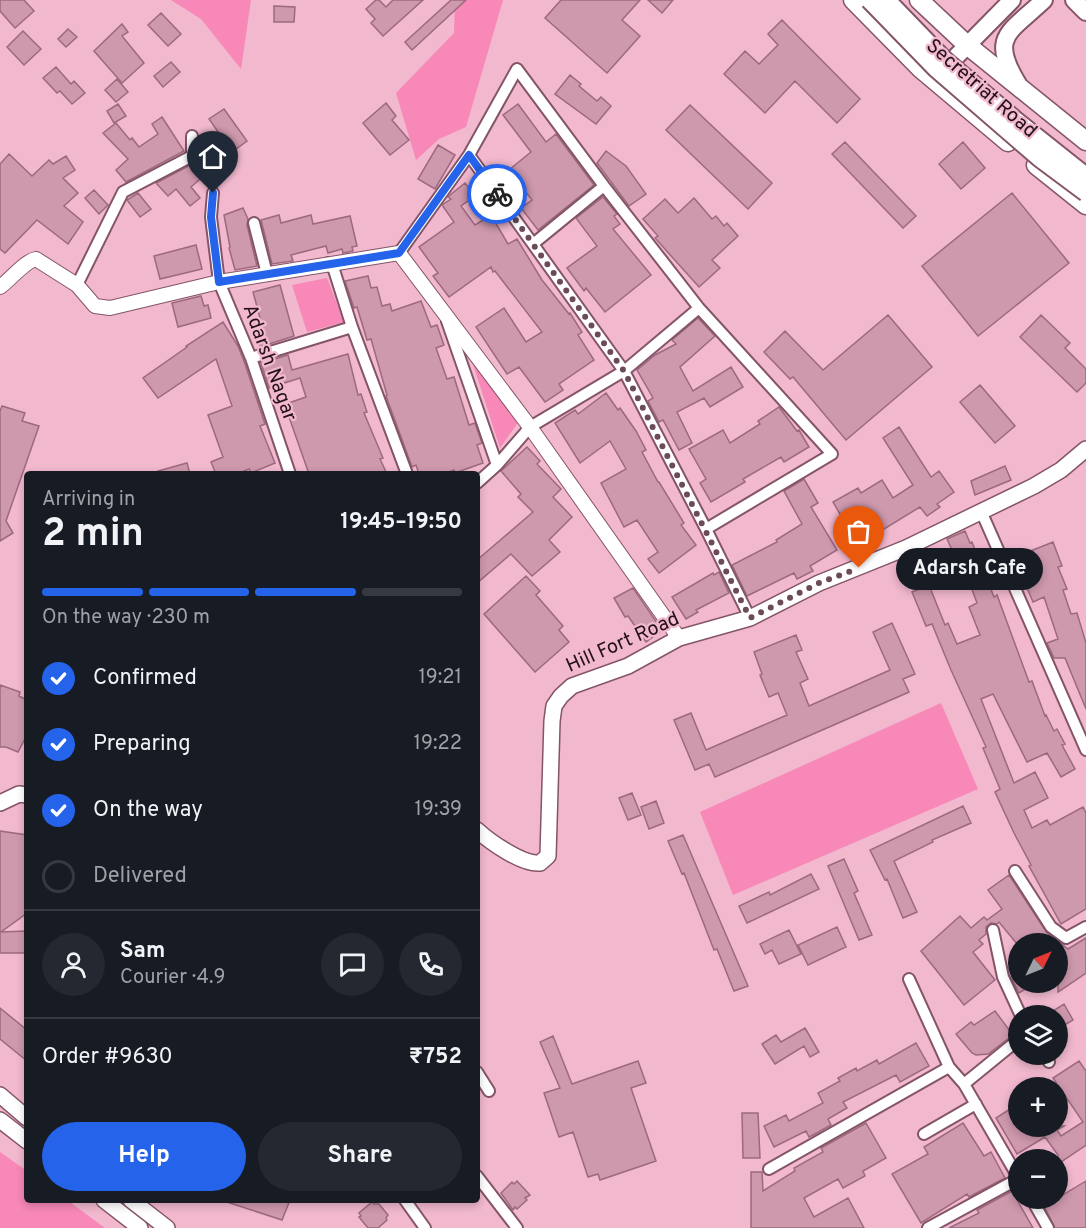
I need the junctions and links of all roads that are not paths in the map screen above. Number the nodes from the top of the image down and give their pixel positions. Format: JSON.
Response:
{"nodes":[{"id":1,"x":853,"y":0,"type":"edge"},
{"id":2,"x":869,"y":0,"type":"edge"},
{"id":3,"x":887,"y":0,"type":"edge"},
{"id":4,"x":919,"y":0,"type":"edge"},
{"id":5,"x":1012,"y":0,"type":"edge"},
{"id":6,"x":1044,"y":0,"type":"edge"},
{"id":7,"x":1074,"y":0,"type":"edge"},
{"id":8,"x":1086,"y":12,"type":"edge"},
{"id":9,"x":967,"y":45,"type":"junction"},
{"id":10,"x":934,"y":80,"type":"junction"},
{"id":11,"x":1021,"y":89,"type":"junction"},
{"id":12,"x":192,"y":136,"type":"dead end"},
{"id":13,"x":1086,"y":141,"type":"edge"},
{"id":14,"x":469,"y":155,"type":"junction"},
{"id":15,"x":1086,"y":176,"type":"edge"},
{"id":16,"x":604,"y":186,"type":"junction"},
{"id":17,"x":213,"y":193,"type":"dead end"},
{"id":18,"x":1086,"y":193,"type":"edge"},
{"id":19,"x":1086,"y":205,"type":"edge"},
{"id":20,"x":254,"y":223,"type":"dead end"},
{"id":21,"x":532,"y":244,"type":"junction"},
{"id":22,"x":399,"y":253,"type":"junction"},
{"id":23,"x":328,"y":263,"type":"junction"},
{"id":24,"x":267,"y":274,"type":"junction"},
{"id":25,"x":219,"y":282,"type":"junction"},
{"id":26,"x":77,"y":285,"type":"junction"},
{"id":27,"x":0,"y":287,"type":"edge"},
{"id":28,"x":699,"y":308,"type":"junction"},
{"id":29,"x":445,"y":315,"type":"junction"},
{"id":30,"x":352,"y":327,"type":"junction"},
{"id":31,"x":251,"y":358,"type":"junction"},
{"id":32,"x":624,"y":371,"type":"junction"},
{"id":33,"x":530,"y":427,"type":"junction"},
{"id":34,"x":1086,"y":449,"type":"edge"},
{"id":35,"x":497,"y":465,"type":"junction"},
{"id":36,"x":289,"y":471,"type":"edge"},
{"id":37,"x":406,"y":471,"type":"edge"},
{"id":38,"x":480,"y":480,"type":"edge"},
{"id":39,"x":981,"y":512,"type":"junction"},
{"id":40,"x":706,"y":529,"type":"junction"},
{"id":41,"x":750,"y":618,"type":"junction"},
{"id":42,"x":679,"y":638,"type":"junction"},
{"id":43,"x":1086,"y":750,"type":"edge"},
{"id":44,"x":24,"y":794,"type":"edge"},
{"id":45,"x":0,"y":803,"type":"edge"},
{"id":46,"x":480,"y":833,"type":"edge"},
{"id":47,"x":1015,"y":871,"type":"dead end"},
{"id":48,"x":1086,"y":927,"type":"edge"},
{"id":49,"x":993,"y":930,"type":"dead end"},
{"id":50,"x":909,"y":978,"type":"dead end"},
{"id":51,"x":1016,"y":1005,"type":"edge"},
{"id":52,"x":1008,"y":1048,"type":"edge"},
{"id":53,"x":949,"y":1067,"type":"junction"},
{"id":54,"x":480,"y":1077,"type":"edge"},
{"id":55,"x":964,"y":1084,"type":"junction"},
{"id":56,"x":489,"y":1091,"type":"dead end"},
{"id":57,"x":0,"y":1095,"type":"edge"},
{"id":58,"x":976,"y":1104,"type":"junction"},
{"id":59,"x":24,"y":1115,"type":"edge"},
{"id":60,"x":0,"y":1120,"type":"edge"},
{"id":61,"x":924,"y":1134,"type":"dead end"},
{"id":62,"x":24,"y":1139,"type":"edge"},
{"id":63,"x":1008,"y":1160,"type":"edge"},
{"id":64,"x":769,"y":1169,"type":"dead end"},
{"id":65,"x":480,"y":1180,"type":"edge"},
{"id":66,"x":1008,"y":1184,"type":"edge"},
{"id":67,"x":108,"y":1203,"type":"edge"},
{"id":68,"x":135,"y":1203,"type":"edge"},
{"id":69,"x":407,"y":1203,"type":"edge"},
{"id":70,"x":1037,"y":1209,"type":"edge"},
{"id":71,"x":140,"y":1228,"type":"edge"},
{"id":72,"x":167,"y":1228,"type":"edge"},
{"id":73,"x":425,"y":1228,"type":"edge"},
{"id":74,"x":517,"y":1228,"type":"edge"},
{"id":75,"x":928,"y":1228,"type":"edge"},
{"id":76,"x":1048,"y":1228,"type":"edge"}],
"edges":[{"from":1,"to":10,"type":"highway","name":"Secretriat Road"},
{"from":2,"to":18,"type":"main road","bridge":true},
{"from":3,"to":15,"type":"main road","bridge":true},
{"from":4,"to":9,"type":"highway"},
{"from":5,"to":9,"type":"main road"},
{"from":6,"to":11,"type":"main road"},
{"from":7,"to":8,"type":"main road"},
{"from":9,"to":10,"type":"main road"},
{"from":9,"to":11,"type":"highway"},
{"from":10,"to":19,"type":"highway","name":"Secretriat Road"},
{"from":11,"to":13,"type":"highway"},
{"from":12,"to":26,"type":"street"},
{"from":14,"to":16,"type":"street"},
{"from":14,"to":21,"type":"street"},
{"from":14,"to":22,"type":"street"},
{"from":16,"to":21,"type":"street"},
{"from":16,"to":28,"type":"street"},
{"from":17,"to":25,"type":"street","name":"Adarsh Nagar"},
{"from":20,"to":24,"type":"street"},
{"from":21,"to":32,"type":"street"},
{"from":22,"to":23,"type":"street"},
{"from":22,"to":29,"type":"street"},
{"from":23,"to":24,"type":"street"},
{"from":23,"to":30,"type":"street"},
{"from":24,"to":25,"type":"street"},
{"from":25,"to":26,"type":"street"},
{"from":25,"to":31,"type":"street","name":"Adarsh Nagar"},
{"from":26,"to":27,"type":"street"},
{"from":28,"to":32,"type":"street"},
{"from":28,"to":40,"type":"street"},
{"from":29,"to":33,"type":"street"},
{"from":29,"to":35,"type":"street"},
{"from":30,"to":31,"type":"street"},
{"from":30,"to":37,"type":"street"},
{"from":31,"to":36,"type":"street","name":"Adarsh Nagar"},
{"from":32,"to":33,"type":"street"},
{"from":32,"to":40,"type":"street"},
{"from":33,"to":35,"type":"street"},
{"from":33,"to":42,"type":"street"},
{"from":34,"to":39,"type":"main road","name":"Hill Fort Road"},
{"from":35,"to":38,"type":"street"},
{"from":39,"to":41,"type":"main road","name":"Hill Fort Road"},
{"from":39,"to":43,"type":"street"},
{"from":40,"to":41,"type":"street"},
{"from":41,"to":42,"type":"main road","name":"Hill Fort Road"},
{"from":42,"to":46,"type":"main road","name":"Hill Fort Road"},
{"from":44,"to":45,"type":"main road"},
{"from":47,"to":48,"type":"street"},
{"from":49,"to":51,"type":"street"},
{"from":50,"to":53,"type":"street"},
{"from":52,"to":55,"type":"street"},
{"from":53,"to":55,"type":"street"},
{"from":53,"to":64,"type":"street"},
{"from":54,"to":56,"type":"street"},
{"from":55,"to":58,"type":"street"},
{"from":57,"to":59,"type":"main road"},
{"from":58,"to":61,"type":"street"},
{"from":58,"to":63,"type":"street"},
{"from":60,"to":62,"type":"main road"},
{"from":65,"to":74,"type":"street"},
{"from":66,"to":75,"type":"street"},
{"from":67,"to":71,"type":"main road"},
{"from":68,"to":72,"type":"main road"},
{"from":69,"to":73,"type":"street"},
{"from":70,"to":76,"type":"street"}]}
